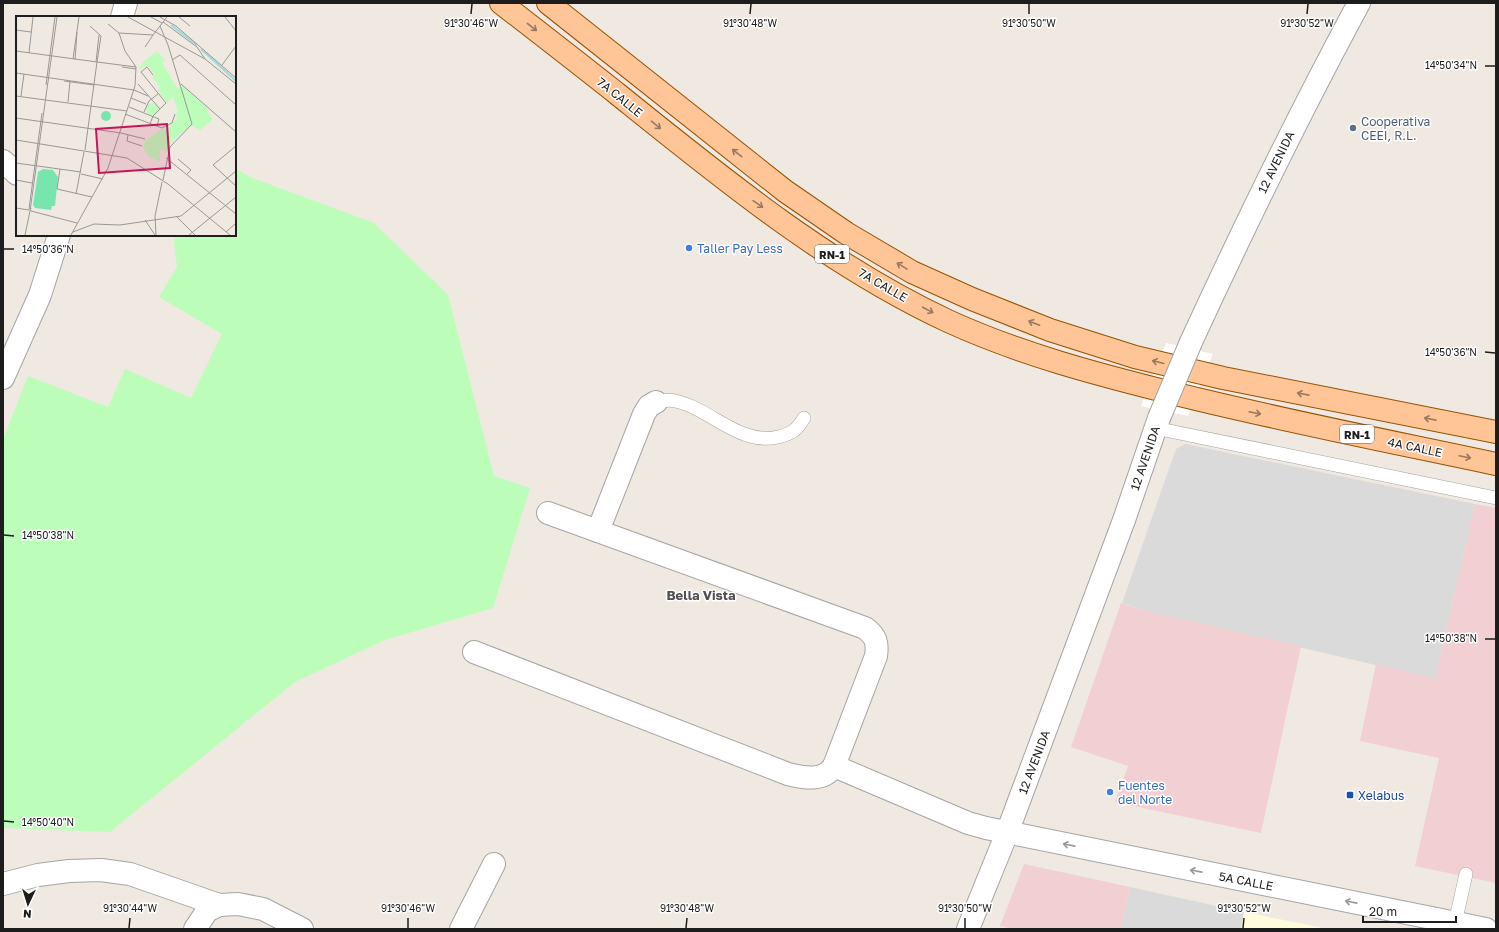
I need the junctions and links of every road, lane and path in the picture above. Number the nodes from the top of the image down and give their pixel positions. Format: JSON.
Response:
{"nodes":[{"id":1,"x":126,"y":3,"type":"edge"},
{"id":2,"x":501,"y":3,"type":"edge"},
{"id":3,"x":548,"y":3,"type":"edge"},
{"id":4,"x":1359,"y":3,"type":"edge"},
{"id":5,"x":122,"y":16,"type":"edge"},
{"id":6,"x":3,"y":161,"type":"edge"},
{"id":7,"x":16,"y":173,"type":"edge"},
{"id":8,"x":59,"y":236,"type":"edge"},
{"id":9,"x":3,"y":378,"type":"edge"},
{"id":10,"x":656,"y":402,"type":"joint"},
{"id":11,"x":1217,"y":404,"type":"joint"},
{"id":12,"x":804,"y":418,"type":"dead end"},
{"id":13,"x":1157,"y":423,"type":"junction"},
{"id":14,"x":1496,"y":432,"type":"edge"},
{"id":15,"x":1496,"y":464,"type":"edge"},
{"id":16,"x":1496,"y":498,"type":"edge"},
{"id":17,"x":548,"y":513,"type":"dead end"},
{"id":18,"x":598,"y":531,"type":"junction"},
{"id":19,"x":474,"y":652,"type":"dead end"},
{"id":20,"x":834,"y":766,"type":"junction"},
{"id":21,"x":1007,"y":833,"type":"junction"},
{"id":22,"x":494,"y":864,"type":"dead end"},
{"id":23,"x":1466,"y":874,"type":"dead end"},
{"id":24,"x":3,"y":884,"type":"edge"},
{"id":25,"x":219,"y":905,"type":"junction"},
{"id":26,"x":1455,"y":923,"type":"junction"},
{"id":27,"x":195,"y":929,"type":"edge"},
{"id":28,"x":302,"y":929,"type":"edge"},
{"id":29,"x":462,"y":929,"type":"edge"},
{"id":30,"x":968,"y":929,"type":"edge"},
{"id":31,"x":1486,"y":929,"type":"edge"}],
"edges":[{"from":1,"to":5,"type":"street"},
{"from":2,"to":11,"type":"main road","name":"7A CALLE","number":"RN-1","one_way":true},
{"from":14,"to":3,"type":"main road","number":"RN-1","one_way":true},
{"from":4,"to":13,"type":"street","name":"12 AVENIDA","bridge":true},
{"from":6,"to":7,"type":"street"},
{"from":8,"to":9,"type":"street"},
{"from":10,"to":12,"type":"lane"},
{"from":10,"to":18,"type":"street"},
{"from":11,"to":15,"type":"main road","name":"4A CALLE","number":"RN-1","one_way":true},
{"from":13,"to":16,"type":"lane"},
{"from":13,"to":21,"type":"street","name":"12 AVENIDA"},
{"from":17,"to":18,"type":"street"},
{"from":18,"to":20,"type":"street"},
{"from":19,"to":20,"type":"street"},
{"from":20,"to":21,"type":"street","name":"5A CALLE"},
{"from":26,"to":21,"type":"street","name":"5A CALLE","one_way":true},
{"from":21,"to":30,"type":"street","name":"12 AVENIDA"},
{"from":22,"to":29,"type":"street"},
{"from":23,"to":26,"type":"lane"},
{"from":24,"to":25,"type":"street"},
{"from":25,"to":27,"type":"street"},
{"from":25,"to":28,"type":"street"},
{"from":26,"to":31,"type":"street","name":"5A CALLE"}]}
